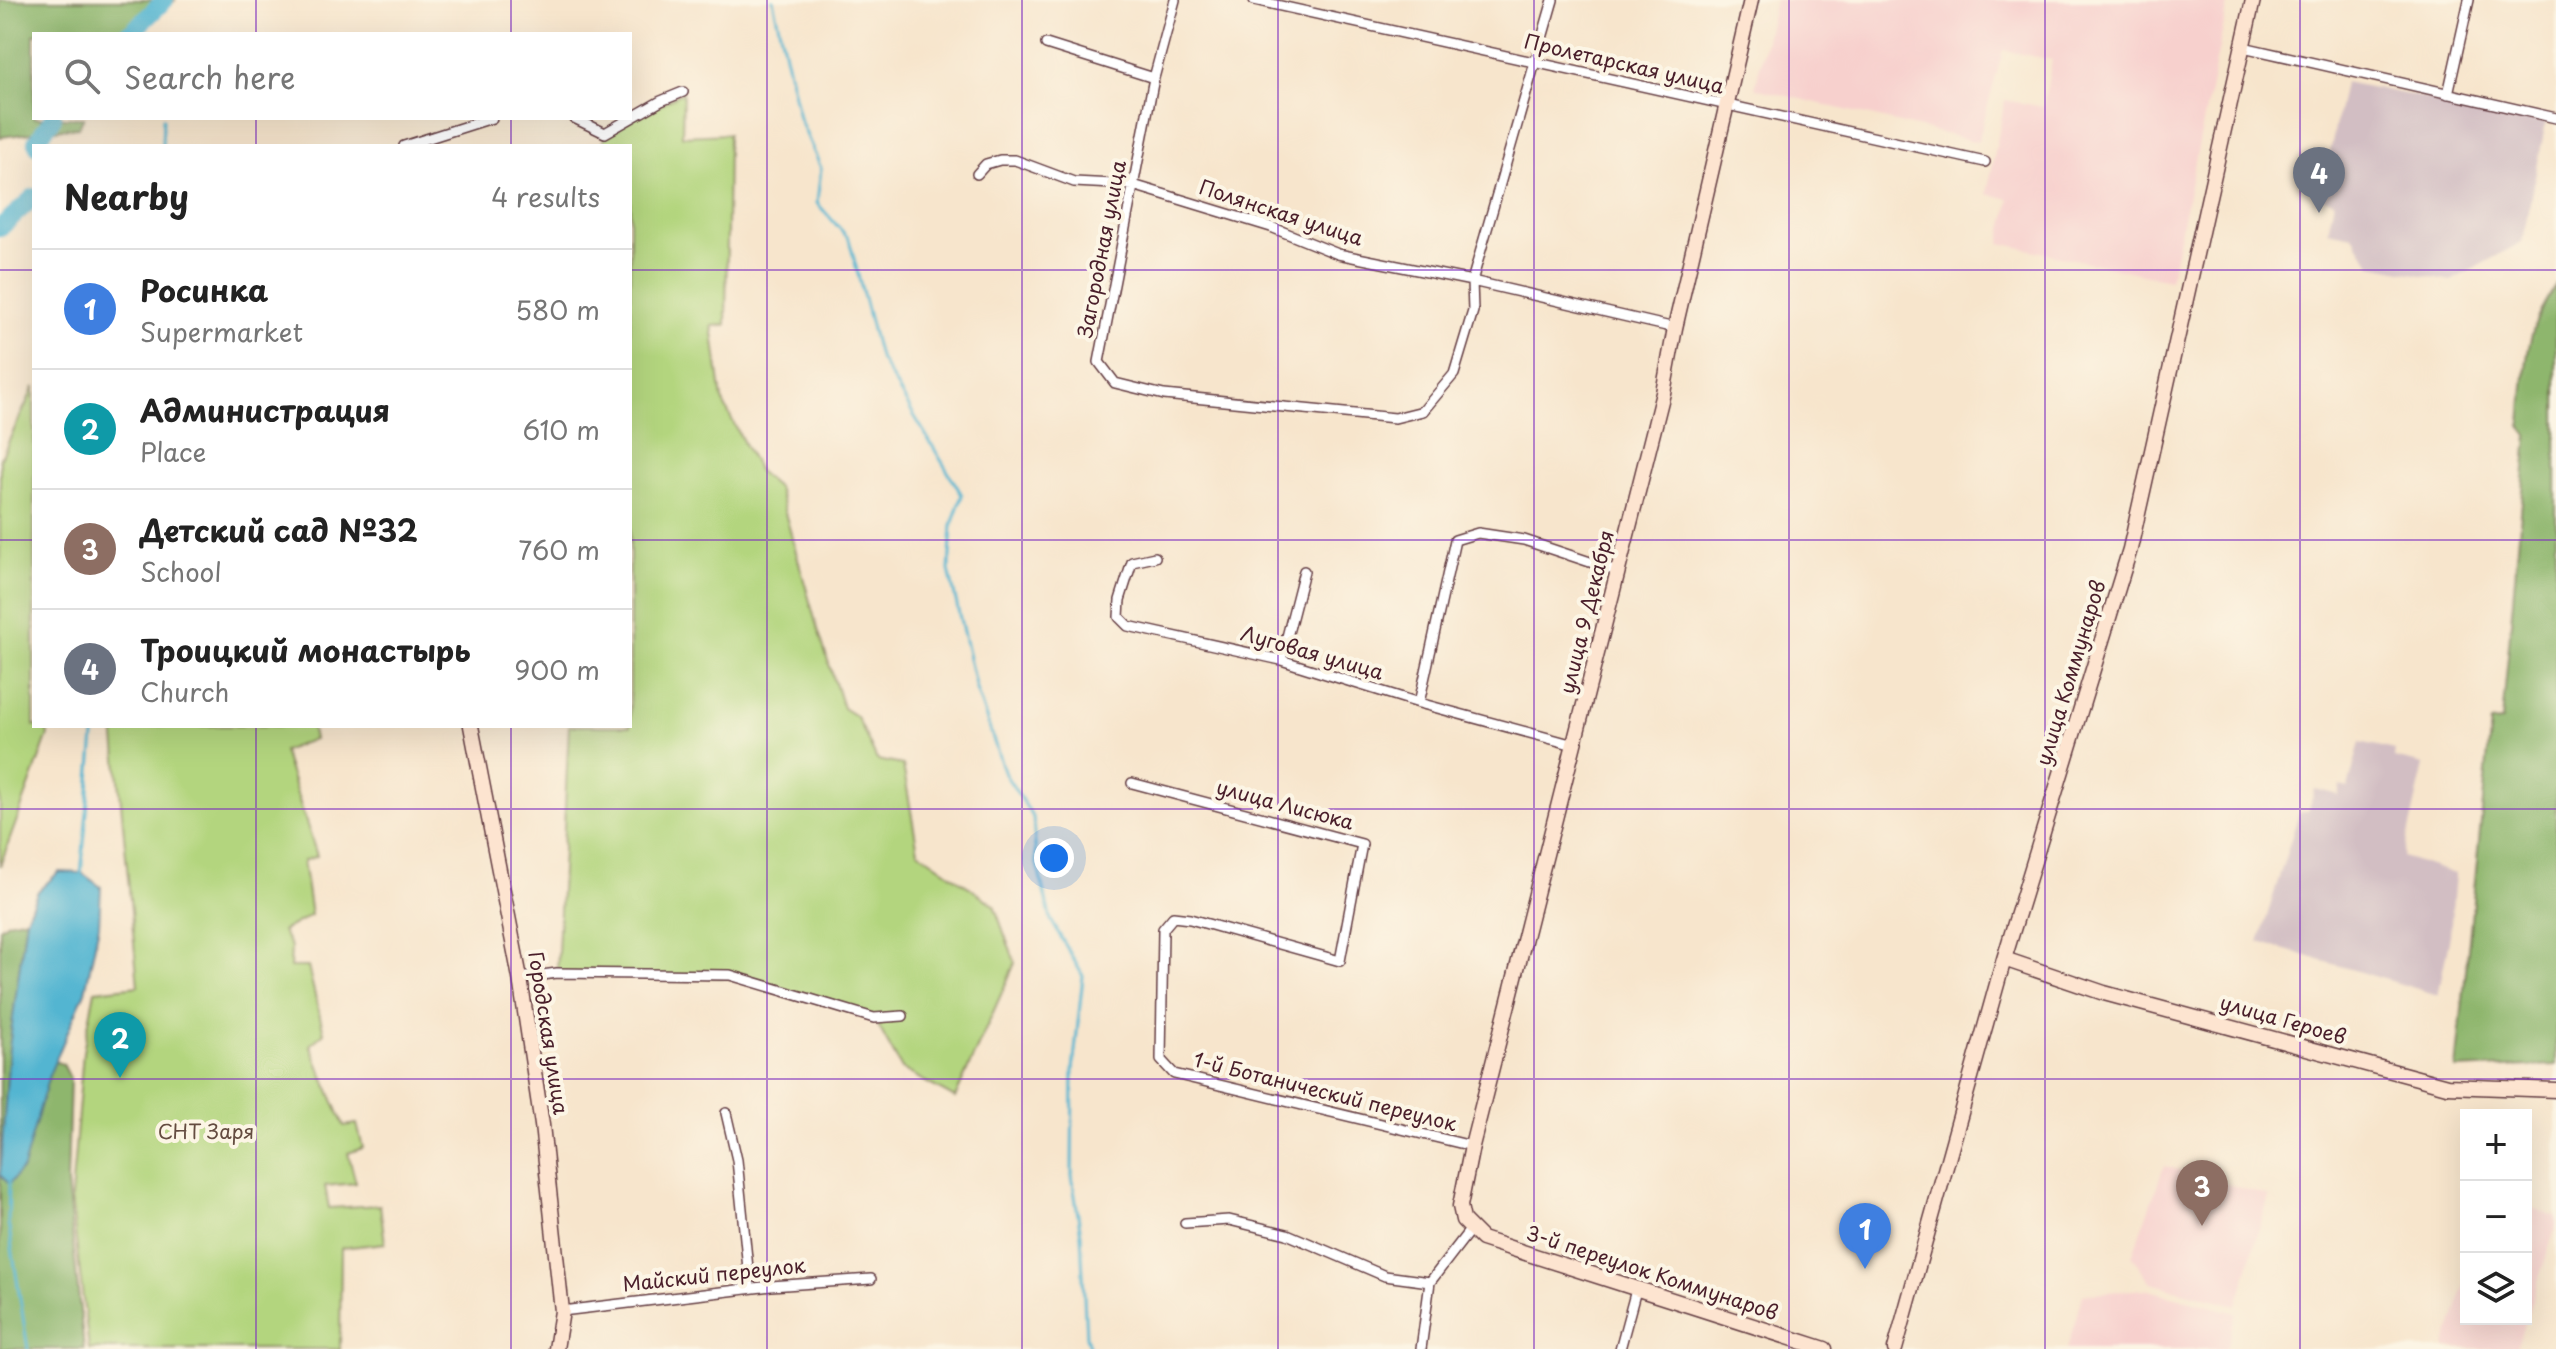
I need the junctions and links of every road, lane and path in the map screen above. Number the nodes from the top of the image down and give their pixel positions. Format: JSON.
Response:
{"nodes":[{"id":1,"x":1175,"y":0,"type":"edge"},
{"id":2,"x":1254,"y":0,"type":"edge"},
{"id":3,"x":1553,"y":0,"type":"edge"},
{"id":4,"x":1751,"y":0,"type":"edge"},
{"id":5,"x":2253,"y":0,"type":"edge"},
{"id":6,"x":2469,"y":0,"type":"edge"},
{"id":7,"x":1046,"y":44,"type":"dead end"},
{"id":8,"x":2243,"y":47,"type":"junction"},
{"id":9,"x":1535,"y":62,"type":"junction"},
{"id":10,"x":1154,"y":78,"type":"junction"},
{"id":11,"x":683,"y":92,"type":"dead end"},
{"id":12,"x":2448,"y":94,"type":"junction"},
{"id":13,"x":1726,"y":106,"type":"junction"},
{"id":14,"x":632,"y":118,"type":"edge"},
{"id":15,"x":2556,"y":118,"type":"edge"},
{"id":16,"x":486,"y":120,"type":"edge"},
{"id":17,"x":578,"y":120,"type":"edge"},
{"id":18,"x":628,"y":120,"type":"edge"},
{"id":19,"x":410,"y":144,"type":"edge"},
{"id":20,"x":1985,"y":162,"type":"dead end"},
{"id":21,"x":977,"y":174,"type":"dead end"},
{"id":22,"x":1133,"y":185,"type":"junction"},
{"id":23,"x":1472,"y":281,"type":"junction"},
{"id":24,"x":1675,"y":328,"type":"junction"},
{"id":25,"x":1155,"y":557,"type":"dead end"},
{"id":26,"x":1304,"y":571,"type":"dead end"},
{"id":27,"x":1617,"y":571,"type":"junction"},
{"id":28,"x":1281,"y":660,"type":"junction"},
{"id":29,"x":1419,"y":703,"type":"junction"},
{"id":30,"x":471,"y":728,"type":"edge"},
{"id":31,"x":1574,"y":745,"type":"junction"},
{"id":32,"x":1132,"y":783,"type":"dead end"},
{"id":33,"x":1163,"y":929,"type":"joint"},
{"id":34,"x":2004,"y":959,"type":"junction"},
{"id":35,"x":520,"y":978,"type":"junction"},
{"id":36,"x":903,"y":1016,"type":"dead end"},
{"id":37,"x":2556,"y":1090,"type":"edge"},
{"id":38,"x":726,"y":1113,"type":"dead end"},
{"id":39,"x":1472,"y":1146,"type":"junction"},
{"id":40,"x":1185,"y":1223,"type":"dead end"},
{"id":41,"x":1470,"y":1230,"type":"junction"},
{"id":42,"x":871,"y":1279,"type":"dead end"},
{"id":43,"x":1430,"y":1282,"type":"junction"},
{"id":44,"x":750,"y":1288,"type":"junction"},
{"id":45,"x":1636,"y":1290,"type":"junction"},
{"id":46,"x":562,"y":1311,"type":"junction"},
{"id":47,"x":556,"y":1349,"type":"edge"},
{"id":48,"x":1421,"y":1349,"type":"edge"},
{"id":49,"x":1620,"y":1349,"type":"edge"},
{"id":50,"x":1825,"y":1349,"type":"edge"},
{"id":51,"x":1895,"y":1349,"type":"edge"}],
"edges":[{"from":1,"to":10,"type":"street","name":"Загородная улица"},
{"from":2,"to":9,"type":"street","name":"Пролетарская улица"},
{"from":3,"to":9,"type":"street"},
{"from":4,"to":13,"type":"street","name":"улица 9 Декабря"},
{"from":5,"to":8,"type":"street","name":"улица Коммунаров"},
{"from":6,"to":12,"type":"street"},
{"from":7,"to":10,"type":"street"},
{"from":8,"to":12,"type":"street"},
{"from":8,"to":34,"type":"street","name":"улица Коммунаров"},
{"from":9,"to":13,"type":"street","name":"Пролетарская улица"},
{"from":9,"to":23,"type":"street"},
{"from":10,"to":22,"type":"street","name":"Загородная улица"},
{"from":11,"to":14,"type":"street"},
{"from":12,"to":15,"type":"street"},
{"from":13,"to":20,"type":"street","name":"Пролетарская улица"},
{"from":13,"to":24,"type":"street","name":"улица 9 Декабря"},
{"from":16,"to":19,"type":"street"},
{"from":17,"to":18,"type":"street"},
{"from":21,"to":22,"type":"street","name":"Полянская улица"},
{"from":22,"to":23,"type":"street","name":"Полянская улица"},
{"from":22,"to":23,"type":"street","name":"Загородная улица"},
{"from":23,"to":24,"type":"street","name":"Полянская улица"},
{"from":24,"to":27,"type":"street","name":"улица 9 Декабря"},
{"from":25,"to":28,"type":"street","name":"Луговая улица"},
{"from":26,"to":28,"type":"street"},
{"from":27,"to":29,"type":"street"},
{"from":27,"to":31,"type":"street","name":"улица 9 Декабря"},
{"from":28,"to":29,"type":"street","name":"Луговая улица"},
{"from":29,"to":31,"type":"street","name":"Луговая улица"},
{"from":30,"to":35,"type":"street","name":"Городская улица"},
{"from":31,"to":39,"type":"street","name":"улица 9 Декабря"},
{"from":32,"to":33,"type":"street","name":"улица Лисюка"},
{"from":33,"to":39,"type":"street","name":"1-й Ботанический переулок"},
{"from":34,"to":37,"type":"street","name":"улица Героев"},
{"from":34,"to":51,"type":"street","name":"улица Коммунаров"},
{"from":35,"to":36,"type":"street"},
{"from":35,"to":46,"type":"street","name":"Городская улица"},
{"from":38,"to":44,"type":"street"},
{"from":39,"to":41,"type":"street","name":"улица 9 Декабря"},
{"from":40,"to":43,"type":"street"},
{"from":41,"to":43,"type":"street"},
{"from":41,"to":45,"type":"street","name":"3-й переулок Коммунаров"},
{"from":42,"to":44,"type":"street","name":"Майский переулок"},
{"from":43,"to":48,"type":"street"},
{"from":44,"to":46,"type":"street","name":"Майский переулок"},
{"from":45,"to":49,"type":"street"},
{"from":45,"to":50,"type":"street","name":"3-й переулок Коммунаров"},
{"from":46,"to":47,"type":"street","name":"Городская улица"}]}
